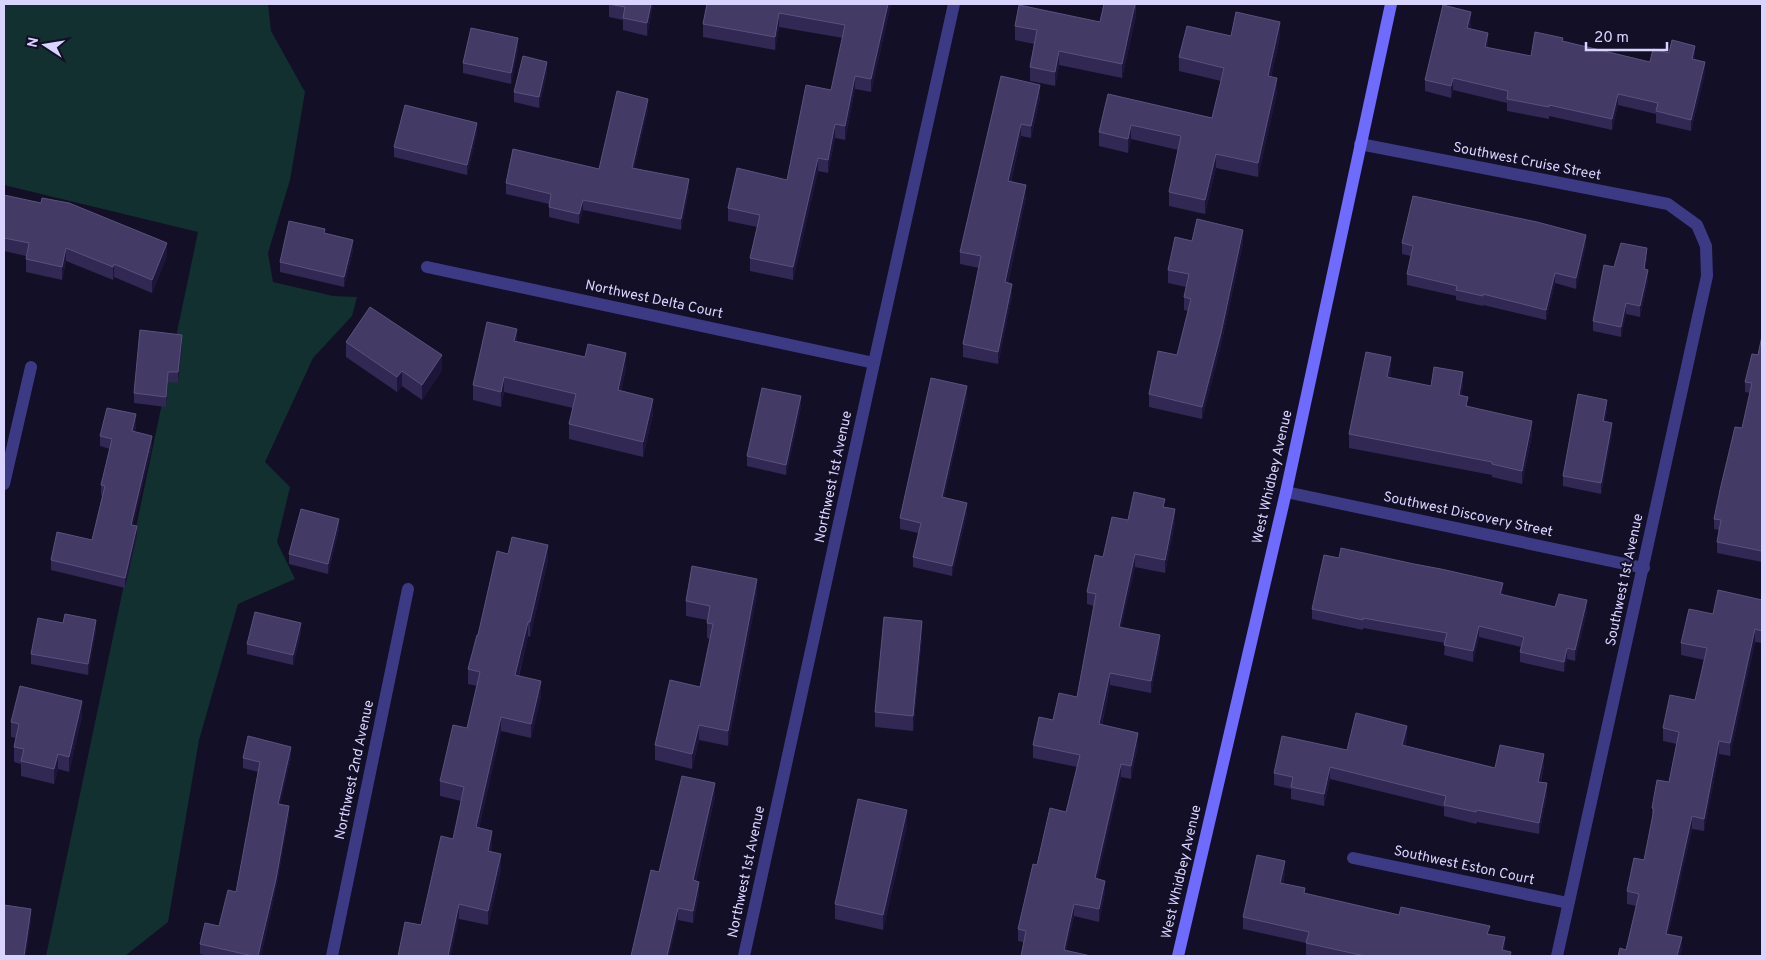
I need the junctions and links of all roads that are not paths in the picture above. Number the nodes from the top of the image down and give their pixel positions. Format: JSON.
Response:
{"nodes":[{"id":1,"x":954,"y":4,"type":"edge"},
{"id":2,"x":1392,"y":4,"type":"edge"},
{"id":3,"x":1360,"y":144,"type":"junction"},
{"id":4,"x":1684,"y":216,"type":"joint"},
{"id":5,"x":427,"y":267,"type":"dead end"},
{"id":6,"x":874,"y":363,"type":"junction"},
{"id":7,"x":31,"y":367,"type":"dead end"},
{"id":8,"x":4,"y":484,"type":"edge"},
{"id":9,"x":1286,"y":492,"type":"junction"},
{"id":10,"x":1644,"y":568,"type":"junction"},
{"id":11,"x":408,"y":589,"type":"dead end"},
{"id":12,"x":1353,"y":858,"type":"dead end"},
{"id":13,"x":1568,"y":903,"type":"junction"},
{"id":14,"x":332,"y":956,"type":"edge"},
{"id":15,"x":744,"y":956,"type":"edge"},
{"id":16,"x":1178,"y":956,"type":"edge"},
{"id":17,"x":1557,"y":956,"type":"edge"}],
"edges":[{"from":1,"to":6,"type":"street","name":"Northwest 1st Avenue"},
{"from":2,"to":3,"type":"street","name":"West Whidbey Avenue"},
{"from":3,"to":4,"type":"street","name":"Southwest Cruise Street"},
{"from":3,"to":9,"type":"street","name":"West Whidbey Avenue"},
{"from":4,"to":10,"type":"street","name":"Southwest 1st Avenue"},
{"from":5,"to":6,"type":"street","name":"Northwest Delta Court"},
{"from":6,"to":15,"type":"street","name":"Northwest 1st Avenue"},
{"from":7,"to":8,"type":"street"},
{"from":9,"to":10,"type":"street","name":"Southwest Discovery Street"},
{"from":9,"to":16,"type":"street","name":"West Whidbey Avenue"},
{"from":10,"to":13,"type":"street","name":"Southwest 1st Avenue"},
{"from":11,"to":14,"type":"street","name":"Northwest 2nd Avenue"},
{"from":12,"to":13,"type":"street","name":"Southwest Eston Court"},
{"from":13,"to":17,"type":"street","name":"Southwest 1st Avenue"}]}
